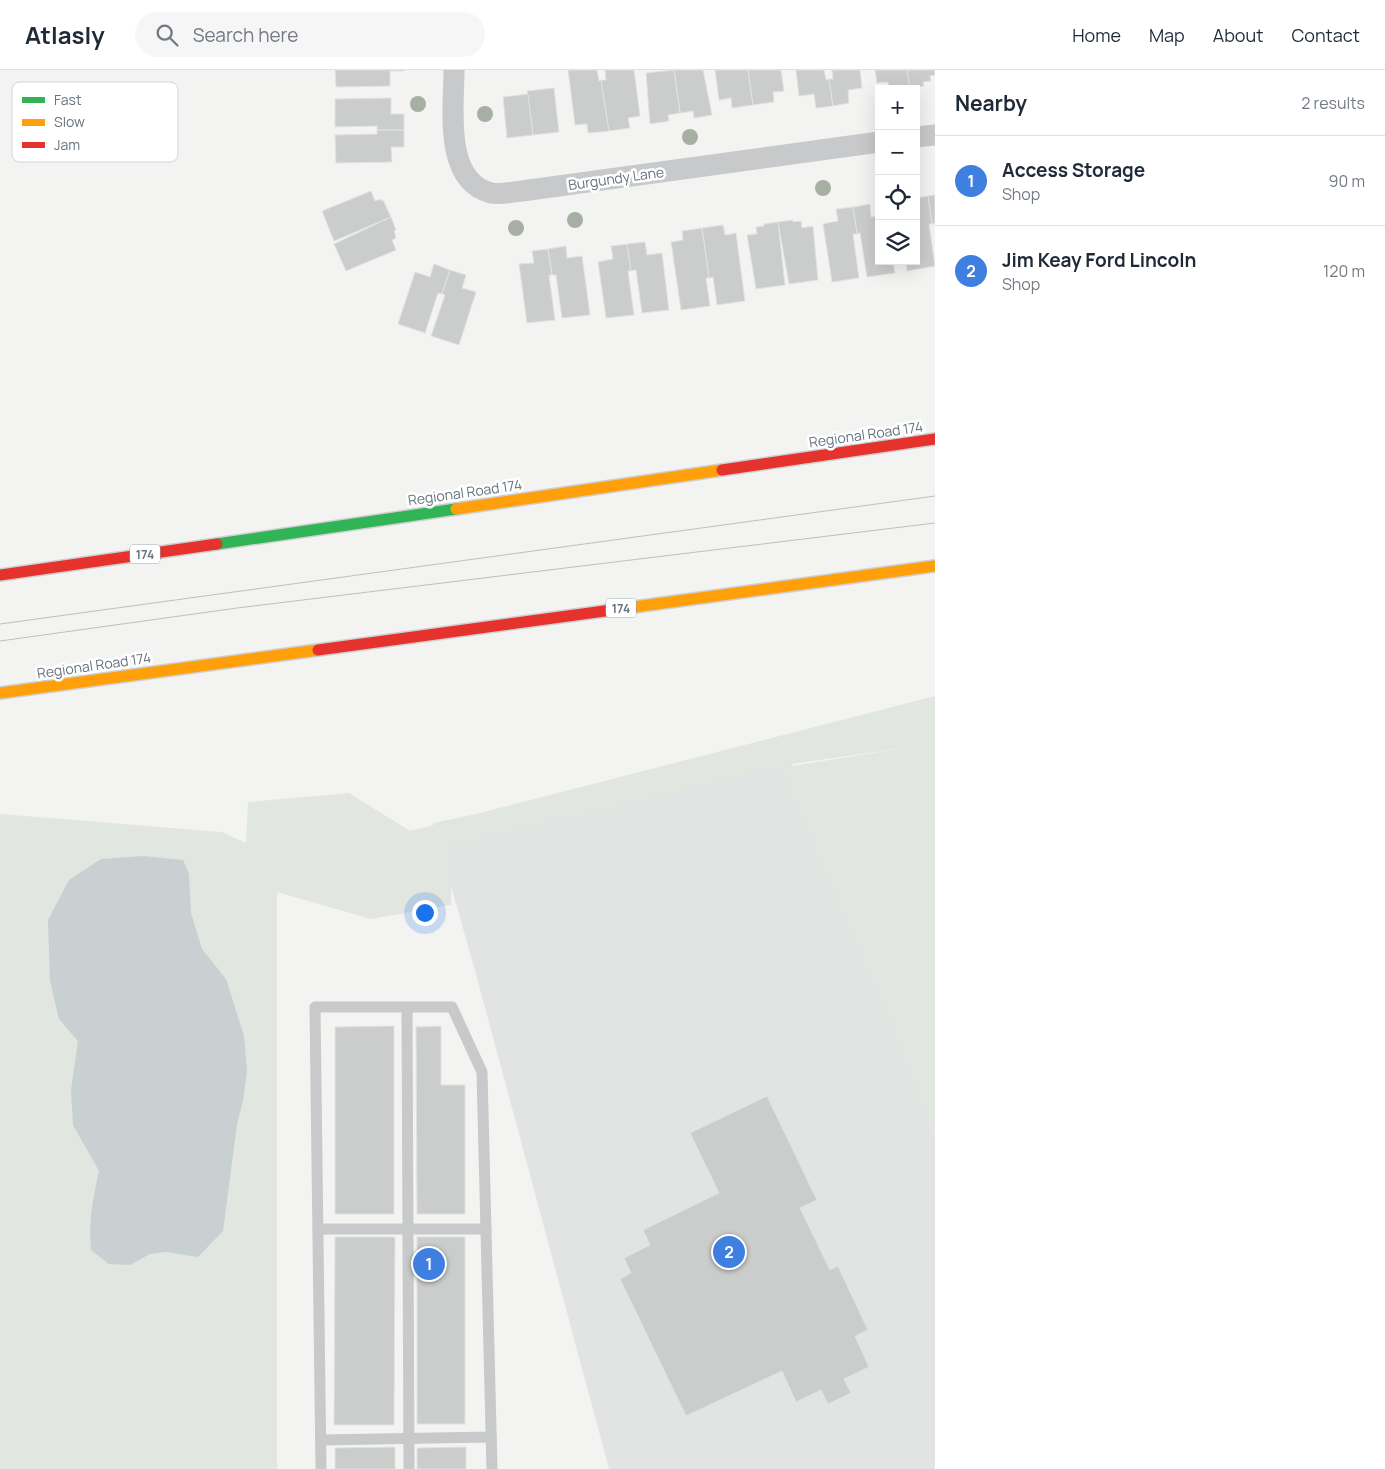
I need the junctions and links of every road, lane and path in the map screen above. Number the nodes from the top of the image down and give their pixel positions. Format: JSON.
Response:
{"nodes":[{"id":1,"x":454,"y":70,"type":"edge"},
{"id":2,"x":935,"y":135,"type":"edge"},
{"id":3,"x":920,"y":137,"type":"edge"},
{"id":4,"x":875,"y":143,"type":"edge"},
{"id":5,"x":935,"y":432,"type":"edge"},
{"id":6,"x":935,"y":439,"type":"edge"},
{"id":7,"x":517,"y":500,"type":"junction"},
{"id":8,"x":935,"y":567,"type":"edge"},
{"id":9,"x":0,"y":575,"type":"edge"},
{"id":10,"x":0,"y":693,"type":"edge"},
{"id":11,"x":407,"y":1007,"type":"junction"},
{"id":12,"x":318,"y":1229,"type":"junction"},
{"id":13,"x":408,"y":1229,"type":"junction"},
{"id":14,"x":486,"y":1229,"type":"junction"},
{"id":15,"x":491,"y":1437,"type":"junction"},
{"id":16,"x":409,"y":1438,"type":"junction"},
{"id":17,"x":321,"y":1440,"type":"junction"},
{"id":18,"x":321,"y":1469,"type":"edge"},
{"id":19,"x":409,"y":1469,"type":"edge"},
{"id":20,"x":492,"y":1469,"type":"edge"}],
"edges":[{"from":1,"to":4,"type":"street","name":"Burgundy Lane"},
{"from":2,"to":3,"type":"street"},
{"from":5,"to":7,"type":"highway"},
{"from":6,"to":7,"type":"highway","name":"Regional Road 174","number":"174"},
{"from":7,"to":9,"type":"highway","name":"Regional Road 174","number":"174"},
{"from":8,"to":10,"type":"highway","name":"Regional Road 174","number":"174"},
{"from":11,"to":12,"type":"lane"},
{"from":11,"to":13,"type":"lane"},
{"from":11,"to":14,"type":"lane"},
{"from":12,"to":13,"type":"lane"},
{"from":12,"to":17,"type":"lane"},
{"from":13,"to":14,"type":"lane"},
{"from":13,"to":16,"type":"lane"},
{"from":14,"to":15,"type":"lane"},
{"from":15,"to":16,"type":"lane"},
{"from":15,"to":20,"type":"lane"},
{"from":16,"to":17,"type":"lane"},
{"from":16,"to":19,"type":"lane"},
{"from":17,"to":18,"type":"lane"}]}
